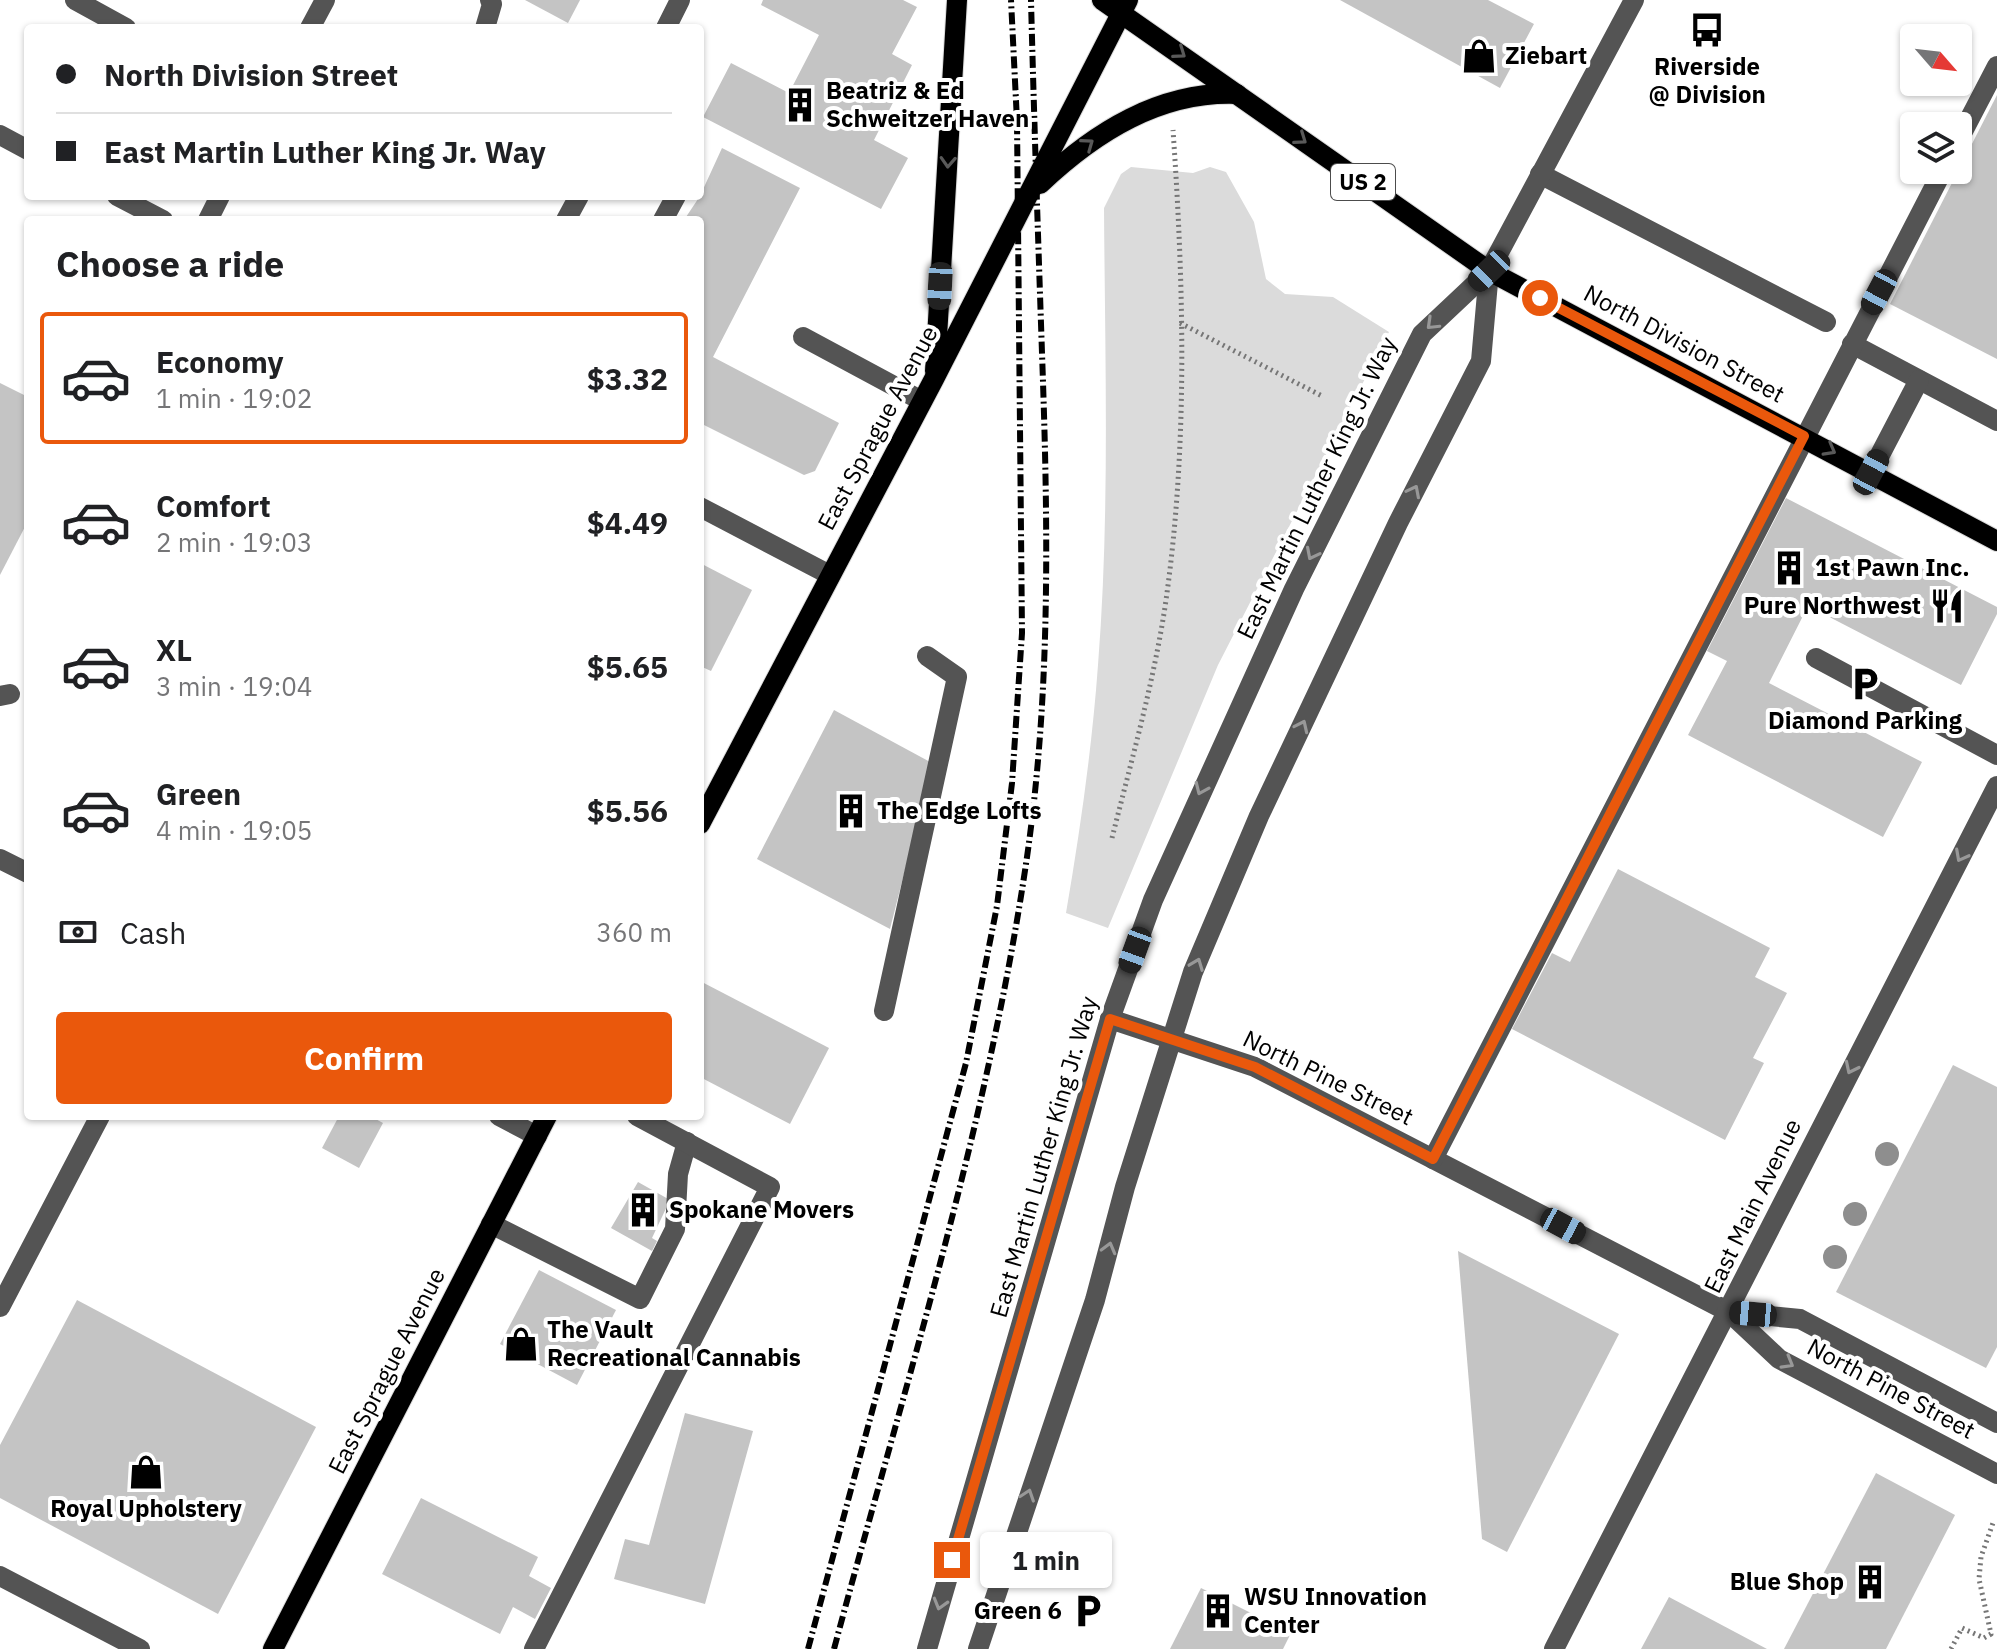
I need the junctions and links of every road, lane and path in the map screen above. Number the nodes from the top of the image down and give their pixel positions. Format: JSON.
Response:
{"nodes":[{"id":1,"x":75,"y":0,"type":"edge"},
{"id":2,"x":325,"y":0,"type":"edge"},
{"id":3,"x":490,"y":0,"type":"edge"},
{"id":4,"x":680,"y":0,"type":"edge"},
{"id":5,"x":957,"y":0,"type":"edge"},
{"id":6,"x":1102,"y":0,"type":"edge"},
{"id":7,"x":1634,"y":0,"type":"edge"},
{"id":8,"x":1125,"y":6,"type":"edge"},
{"id":9,"x":119,"y":24,"type":"edge"},
{"id":10,"x":312,"y":24,"type":"edge"},
{"id":11,"x":486,"y":24,"type":"edge"},
{"id":12,"x":668,"y":24,"type":"edge"},
{"id":13,"x":1997,"y":66,"type":"edge"},
{"id":14,"x":1237,"y":94,"type":"junction"},
{"id":15,"x":1972,"y":114,"type":"edge"},
{"id":16,"x":1173,"y":129,"type":"dead end"},
{"id":17,"x":0,"y":135,"type":"edge"},
{"id":18,"x":24,"y":148,"type":"edge"},
{"id":19,"x":1540,"y":174,"type":"junction"},
{"id":20,"x":1936,"y":184,"type":"edge"},
{"id":21,"x":1028,"y":195,"type":"junction"},
{"id":22,"x":125,"y":200,"type":"edge"},
{"id":23,"x":155,"y":216,"type":"edge"},
{"id":24,"x":1489,"y":271,"type":"junction"},
{"id":25,"x":1826,"y":322,"type":"dead end"},
{"id":26,"x":1180,"y":323,"type":"junction"},
{"id":27,"x":803,"y":337,"type":"dead end"},
{"id":28,"x":1852,"y":344,"type":"junction"},
{"id":29,"x":934,"y":379,"type":"junction"},
{"id":30,"x":1919,"y":380,"type":"junction"},
{"id":31,"x":1322,"y":396,"type":"dead end"},
{"id":32,"x":922,"y":401,"type":"junction"},
{"id":33,"x":1997,"y":421,"type":"edge"},
{"id":34,"x":1804,"y":436,"type":"junction"},
{"id":35,"x":1871,"y":472,"type":"junction"},
{"id":36,"x":704,"y":509,"type":"edge"},
{"id":37,"x":1997,"y":541,"type":"edge"},
{"id":38,"x":830,"y":575,"type":"junction"},
{"id":39,"x":927,"y":656,"type":"dead end"},
{"id":40,"x":1816,"y":658,"type":"dead end"},
{"id":41,"x":1997,"y":755,"type":"edge"},
{"id":42,"x":1997,"y":786,"type":"edge"},
{"id":43,"x":704,"y":816,"type":"edge"},
{"id":44,"x":1112,"y":838,"type":"dead end"},
{"id":45,"x":0,"y":859,"type":"edge"},
{"id":46,"x":24,"y":871,"type":"edge"},
{"id":47,"x":884,"y":1011,"type":"dead end"},
{"id":48,"x":1110,"y":1019,"type":"junction"},
{"id":49,"x":1171,"y":1037,"type":"junction"},
{"id":50,"x":98,"y":1120,"type":"edge"},
{"id":51,"x":507,"y":1120,"type":"edge"},
{"id":52,"x":545,"y":1120,"type":"edge"},
{"id":53,"x":645,"y":1120,"type":"edge"},
{"id":54,"x":537,"y":1136,"type":"junction"},
{"id":55,"x":687,"y":1142,"type":"junction"},
{"id":56,"x":1433,"y":1159,"type":"junction"},
{"id":57,"x":491,"y":1224,"type":"junction"},
{"id":58,"x":0,"y":1307,"type":"edge"},
{"id":59,"x":1729,"y":1312,"type":"junction"},
{"id":60,"x":1997,"y":1423,"type":"edge"},
{"id":61,"x":1997,"y":1474,"type":"edge"},
{"id":62,"x":1994,"y":1520,"type":"dead end"},
{"id":63,"x":0,"y":1576,"type":"edge"},
{"id":64,"x":140,"y":1649,"type":"edge"},
{"id":65,"x":273,"y":1649,"type":"edge"},
{"id":66,"x":534,"y":1649,"type":"edge"},
{"id":67,"x":927,"y":1649,"type":"edge"},
{"id":68,"x":978,"y":1649,"type":"edge"},
{"id":69,"x":1554,"y":1649,"type":"edge"},
{"id":70,"x":1951,"y":1649,"type":"edge"}],
"edges":[{"from":1,"to":9,"type":"street"},
{"from":2,"to":10,"type":"street"},
{"from":3,"to":11,"type":"street"},
{"from":4,"to":12,"type":"street"},
{"from":5,"to":29,"type":"main road","one_way":true},
{"from":6,"to":8,"type":"main road","number":"US 2"},
{"from":7,"to":19,"type":"street"},
{"from":8,"to":14,"type":"main road","name":"North Division Street","number":"US 2","one_way":true},
{"from":8,"to":21,"type":"main road","name":"East Sprague Avenue"},
{"from":13,"to":15,"type":"street"},
{"from":21,"to":14,"type":"main road","one_way":true},
{"from":14,"to":24,"type":"main road","name":"North Division Street","number":"US 2","one_way":true},
{"from":16,"to":26,"type":"path"},
{"from":17,"to":18,"type":"street"},
{"from":19,"to":24,"type":"street"},
{"from":19,"to":25,"type":"street"},
{"from":20,"to":28,"type":"street"},
{"from":21,"to":29,"type":"main road","name":"East Sprague Avenue"},
{"from":22,"to":23,"type":"street"},
{"from":24,"to":34,"type":"main road","name":"North Division Street","number":"US 2"},
{"from":24,"to":48,"type":"street","name":"East Martin Luther King Jr. Way","one_way":true},
{"from":49,"to":24,"type":"street","one_way":true},
{"from":26,"to":31,"type":"path"},
{"from":26,"to":44,"type":"path"},
{"from":27,"to":32,"type":"street"},
{"from":28,"to":30,"type":"street"},
{"from":28,"to":34,"type":"street"},
{"from":29,"to":32,"type":"main road","name":"East Sprague Avenue"},
{"from":30,"to":33,"type":"street"},
{"from":30,"to":35,"type":"street"},
{"from":32,"to":38,"type":"main road","name":"East Sprague Avenue"},
{"from":34,"to":35,"type":"main road","name":"North Division Street","number":"US 2","one_way":true},
{"from":34,"to":56,"type":"street"},
{"from":35,"to":37,"type":"main road","name":"North Division Street","number":"US 2"},
{"from":36,"to":38,"type":"street"},
{"from":38,"to":43,"type":"main road","name":"East Sprague Avenue"},
{"from":39,"to":47,"type":"street"},
{"from":40,"to":41,"type":"street"},
{"from":42,"to":59,"type":"street","name":"East Main Avenue","one_way":true},
{"from":45,"to":46,"type":"street"},
{"from":48,"to":49,"type":"street","name":"North Pine Street"},
{"from":48,"to":67,"type":"street","name":"East Martin Luther King Jr. Way","one_way":true},
{"from":49,"to":56,"type":"street","name":"North Pine Street"},
{"from":68,"to":49,"type":"street","one_way":true},
{"from":50,"to":58,"type":"street"},
{"from":51,"to":54,"type":"street"},
{"from":52,"to":54,"type":"main road","name":"East Sprague Avenue"},
{"from":53,"to":55,"type":"street"},
{"from":54,"to":57,"type":"main road","name":"East Sprague Avenue"},
{"from":55,"to":57,"type":"street"},
{"from":55,"to":66,"type":"street"},
{"from":56,"to":59,"type":"street","name":"North Pine Street"},
{"from":57,"to":65,"type":"main road","name":"East Sprague Avenue"},
{"from":59,"to":60,"type":"street","name":"North Pine Street"},
{"from":59,"to":61,"type":"street","name":"North Pine Street","one_way":true},
{"from":59,"to":69,"type":"street","name":"East Main Avenue"},
{"from":62,"to":70,"type":"path"},
{"from":63,"to":64,"type":"street"}]}
